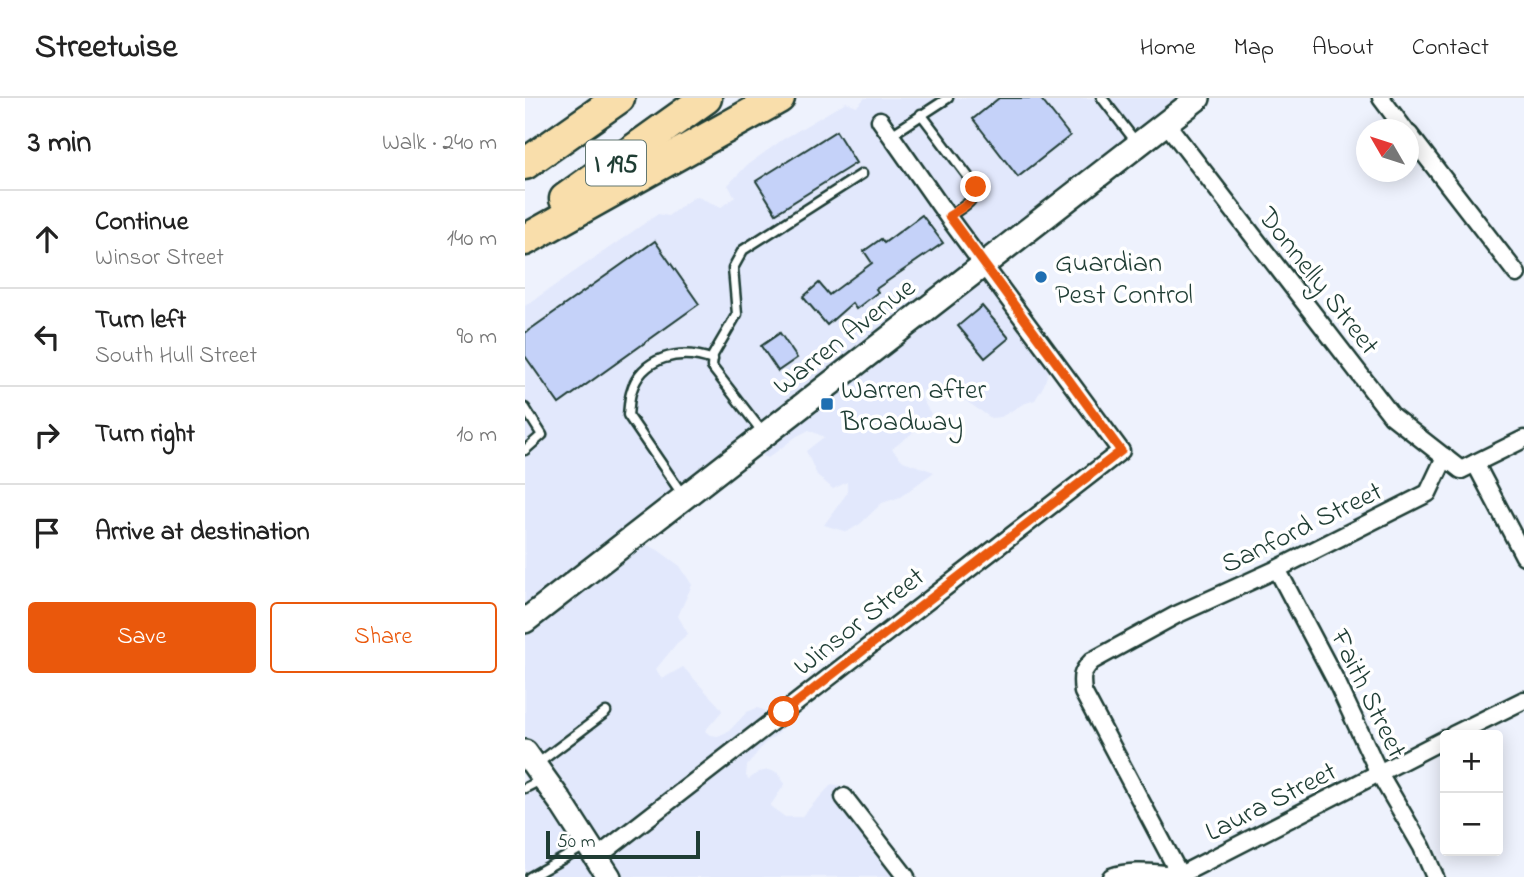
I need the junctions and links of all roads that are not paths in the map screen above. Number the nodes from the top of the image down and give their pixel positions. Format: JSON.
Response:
{"nodes":[{"id":1,"x":619,"y":98,"type":"edge"},
{"id":2,"x":706,"y":98,"type":"edge"},
{"id":3,"x":779,"y":98,"type":"edge"},
{"id":4,"x":948,"y":98,"type":"edge"},
{"id":5,"x":1102,"y":98,"type":"edge"},
{"id":6,"x":1198,"y":98,"type":"edge"},
{"id":7,"x":1381,"y":98,"type":"edge"},
{"id":8,"x":922,"y":114,"type":"junction"},
{"id":9,"x":1397,"y":119,"type":"edge"},
{"id":10,"x":880,"y":120,"type":"dead end"},
{"id":11,"x":1166,"y":122,"type":"junction"},
{"id":12,"x":891,"y":135,"type":"junction"},
{"id":13,"x":1138,"y":145,"type":"junction"},
{"id":14,"x":1419,"y":148,"type":"edge"},
{"id":15,"x":525,"y":164,"type":"edge"},
{"id":16,"x":862,"y":174,"type":"dead end"},
{"id":17,"x":949,"y":216,"type":"junction"},
{"id":18,"x":525,"y":228,"type":"edge"},
{"id":19,"x":525,"y":240,"type":"edge"},
{"id":20,"x":984,"y":264,"type":"junction"},
{"id":21,"x":1517,"y":275,"type":"dead end"},
{"id":22,"x":713,"y":360,"type":"junction"},
{"id":23,"x":525,"y":408,"type":"edge"},
{"id":24,"x":764,"y":434,"type":"junction"},
{"id":25,"x":1524,"y":439,"type":"edge"},
{"id":26,"x":525,"y":450,"type":"edge"},
{"id":27,"x":1445,"y":457,"type":"junction"},
{"id":28,"x":1475,"y":463,"type":"junction"},
{"id":29,"x":684,"y":497,"type":"junction"},
{"id":30,"x":1524,"y":556,"type":"edge"},
{"id":31,"x":1277,"y":569,"type":"junction"},
{"id":32,"x":525,"y":621,"type":"edge"},
{"id":33,"x":1524,"y":700,"type":"edge"},
{"id":34,"x":606,"y":712,"type":"dead end"},
{"id":35,"x":1464,"y":730,"type":"edge"},
{"id":36,"x":1440,"y":742,"type":"edge"},
{"id":37,"x":532,"y":771,"type":"edge"},
{"id":38,"x":1379,"y":773,"type":"junction"},
{"id":39,"x":844,"y":797,"type":"dead end"},
{"id":40,"x":602,"y":867,"type":"edge"},
{"id":41,"x":1180,"y":876,"type":"edge"},
{"id":42,"x":530,"y":877,"type":"edge"},
{"id":43,"x":906,"y":877,"type":"edge"},
{"id":44,"x":1111,"y":877,"type":"edge"},
{"id":45,"x":1436,"y":877,"type":"edge"}],
"edges":[{"from":1,"to":15,"type":"highway","number":"I 195"},
{"from":2,"to":18,"type":"highway","number":"I 195"},
{"from":3,"to":19,"type":"highway"},
{"from":4,"to":8,"type":"lane"},
{"from":5,"to":13,"type":"lane"},
{"from":6,"to":11,"type":"main road","name":"Warren Avenue"},
{"from":7,"to":9,"type":"street"},
{"from":8,"to":12,"type":"lane"},
{"from":8,"to":17,"type":"lane"},
{"from":10,"to":12,"type":"street"},
{"from":11,"to":13,"type":"main road","name":"Warren Avenue"},
{"from":11,"to":27,"type":"street","name":"Donnelly Street"},
{"from":12,"to":17,"type":"street"},
{"from":13,"to":20,"type":"main road","name":"Warren Avenue"},
{"from":14,"to":21,"type":"street"},
{"from":16,"to":22,"type":"lane"},
{"from":17,"to":20,"type":"street"},
{"from":20,"to":24,"type":"main road","name":"Warren Avenue"},
{"from":20,"to":40,"type":"street","name":"Winsor Street"},
{"from":22,"to":24,"type":"lane"},
{"from":22,"to":29,"type":"lane"},
{"from":23,"to":26,"type":"lane"},
{"from":24,"to":29,"type":"main road","name":"Warren Avenue"},
{"from":25,"to":28,"type":"street"},
{"from":27,"to":28,"type":"street"},
{"from":27,"to":31,"type":"street","name":"Sanford Street"},
{"from":28,"to":30,"type":"street"},
{"from":29,"to":32,"type":"main road","name":"Warren Avenue"},
{"from":31,"to":38,"type":"street","name":"Faith Street"},
{"from":31,"to":41,"type":"street","name":"Sanford Street"},
{"from":33,"to":35,"type":"street"},
{"from":34,"to":37,"type":"lane"},
{"from":36,"to":38,"type":"street","name":"Laura Street"},
{"from":37,"to":40,"type":"main road"},
{"from":38,"to":41,"type":"street","name":"Laura Street"},
{"from":38,"to":45,"type":"street","name":"Faith Street"},
{"from":39,"to":43,"type":"street"},
{"from":40,"to":42,"type":"lane"},
{"from":41,"to":44,"type":"street"}]}
